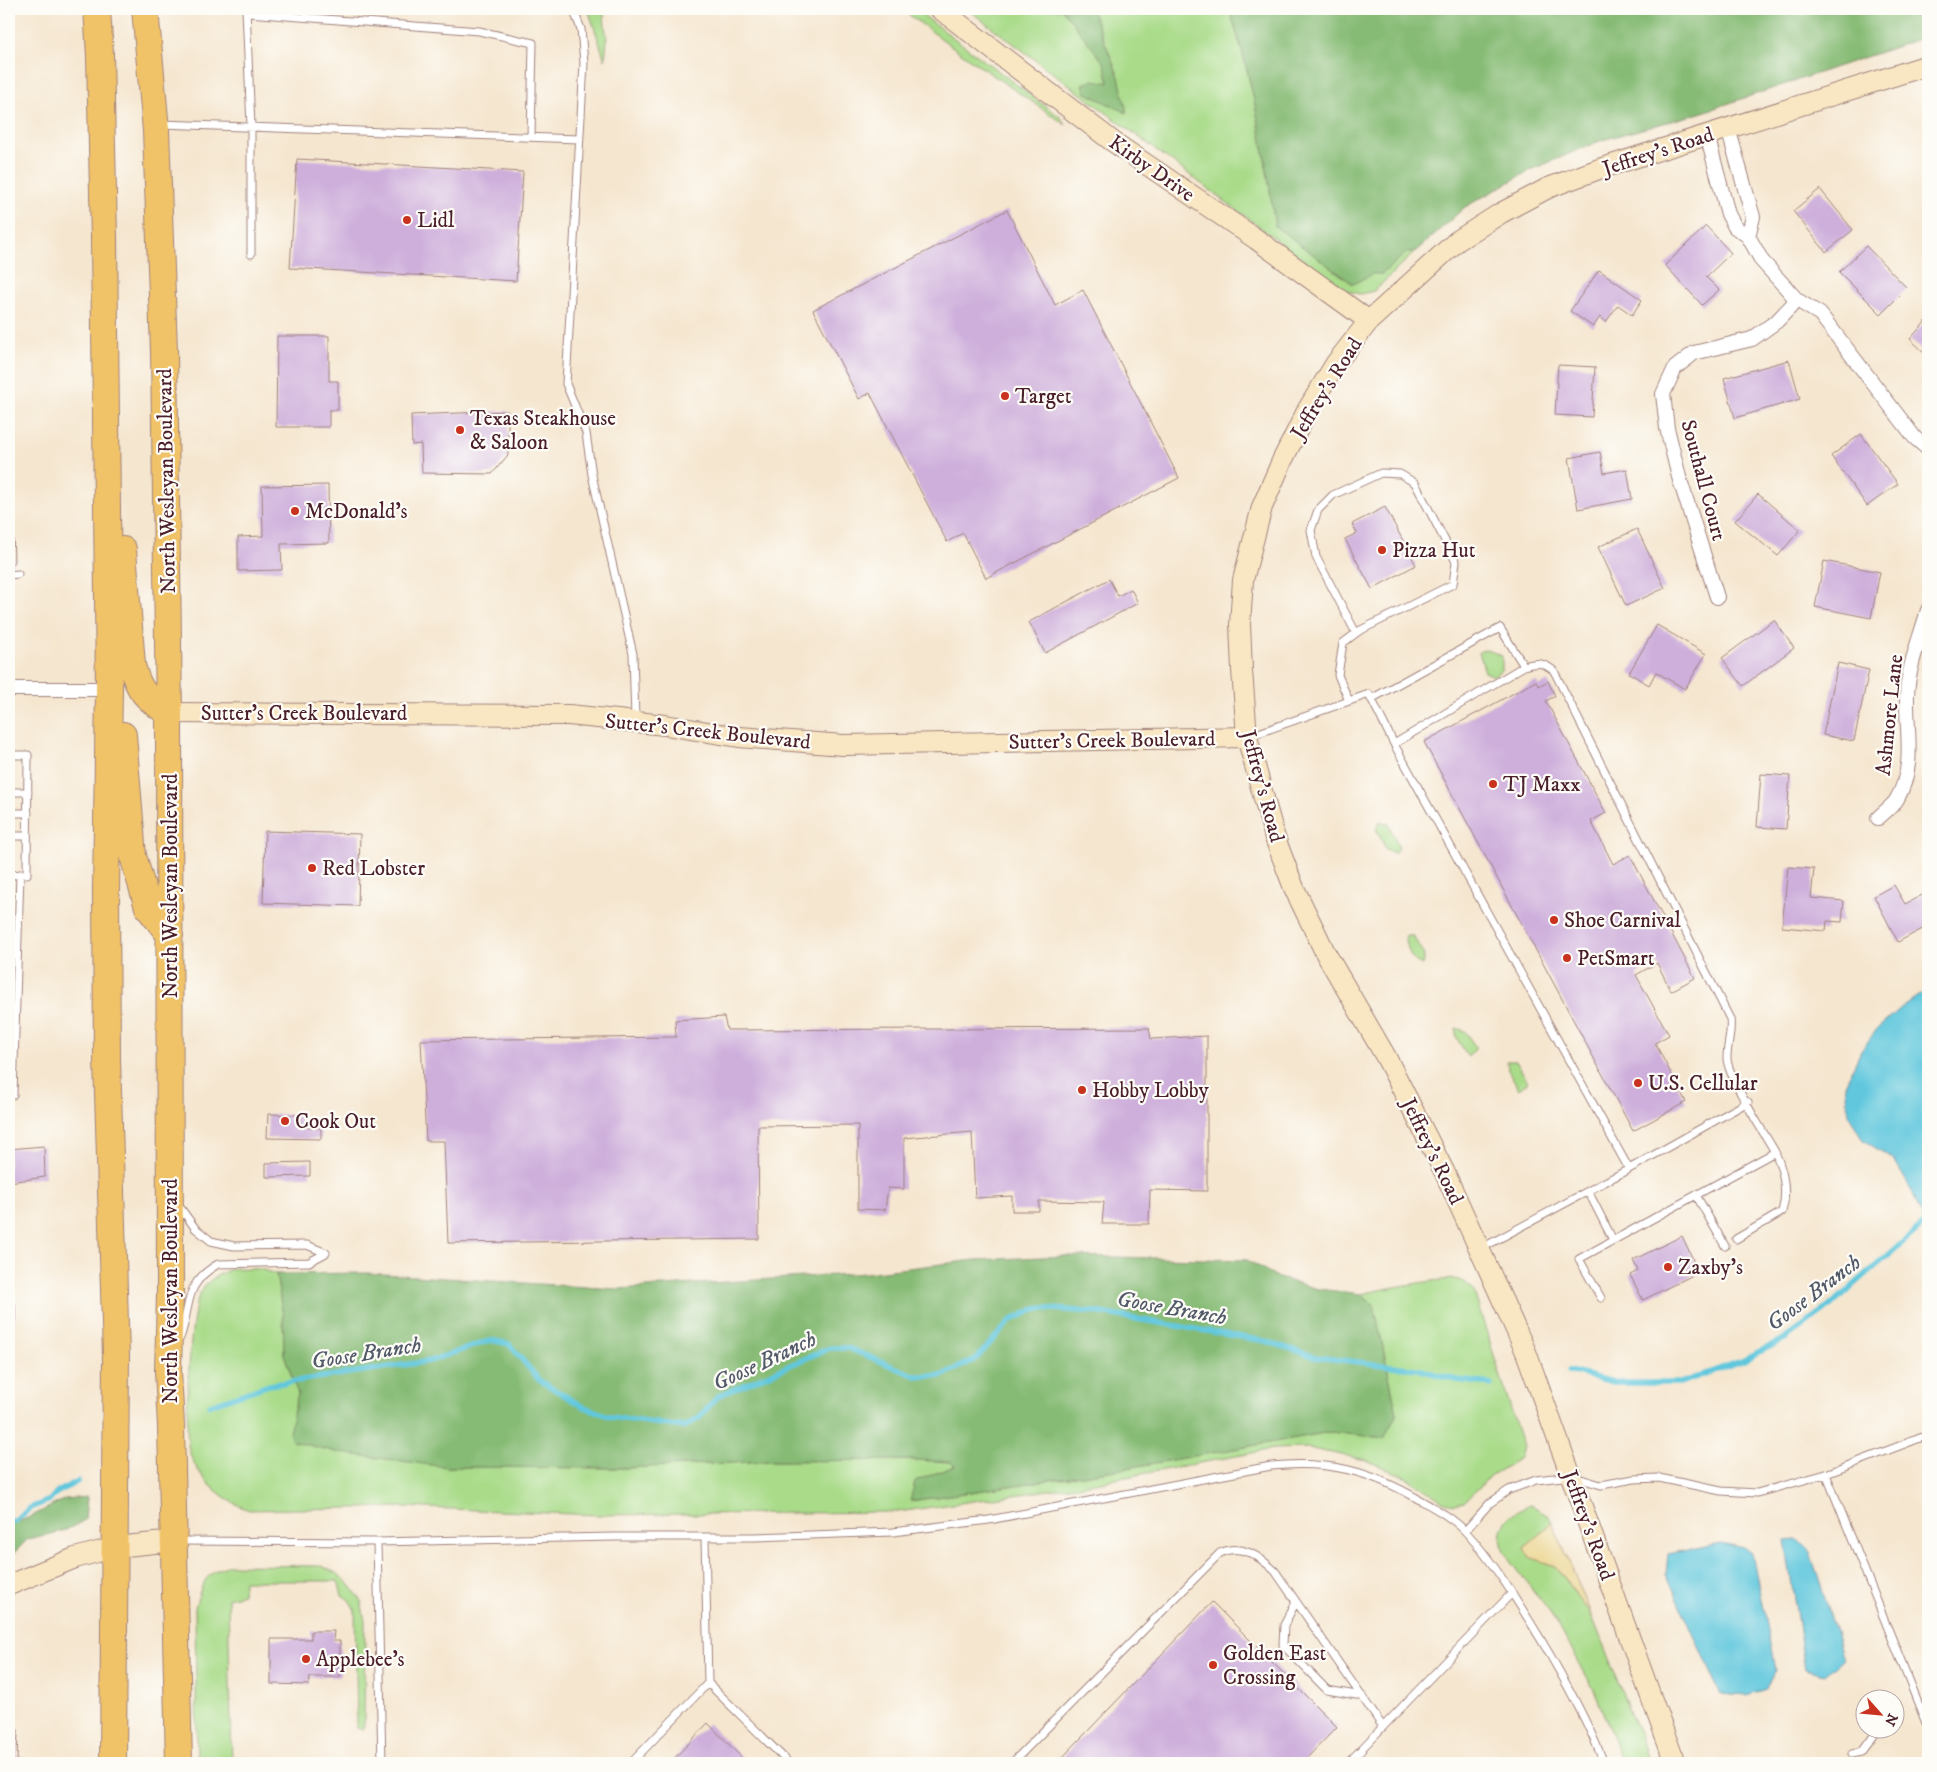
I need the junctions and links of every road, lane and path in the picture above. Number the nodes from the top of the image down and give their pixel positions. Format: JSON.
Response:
{"nodes":[{"id":1,"x":97,"y":9,"type":"edge"},
{"id":2,"x":145,"y":9,"type":"edge"},
{"id":3,"x":573,"y":9,"type":"edge"},
{"id":4,"x":940,"y":9,"type":"edge"},
{"id":5,"x":247,"y":11,"type":"edge"},
{"id":6,"x":1928,"y":65,"type":"edge"},
{"id":7,"x":156,"y":124,"type":"junction"},
{"id":8,"x":251,"y":127,"type":"junction"},
{"id":9,"x":1728,"y":128,"type":"junction"},
{"id":10,"x":1707,"y":135,"type":"junction"},
{"id":11,"x":531,"y":137,"type":"junction"},
{"id":12,"x":579,"y":139,"type":"junction"},
{"id":13,"x":1748,"y":236,"type":"junction"},
{"id":14,"x":251,"y":254,"type":"dead end"},
{"id":15,"x":1798,"y":300,"type":"junction"},
{"id":16,"x":1370,"y":321,"type":"junction"},
{"id":17,"x":1928,"y":448,"type":"edge"},
{"id":18,"x":106,"y":452,"type":"junction"},
{"id":19,"x":18,"y":574,"type":"dead end"},
{"id":20,"x":9,"y":575,"type":"edge"},
{"id":21,"x":1718,"y":597,"type":"dead end"},
{"id":22,"x":1928,"y":610,"type":"edge"},
{"id":23,"x":1356,"y":633,"type":"junction"},
{"id":24,"x":1524,"y":666,"type":"junction"},
{"id":25,"x":9,"y":689,"type":"edge"},
{"id":26,"x":109,"y":689,"type":"junction"},
{"id":27,"x":1371,"y":700,"type":"junction"},
{"id":28,"x":1349,"y":701,"type":"junction"},
{"id":29,"x":170,"y":713,"type":"junction"},
{"id":30,"x":636,"y":722,"type":"junction"},
{"id":31,"x":1247,"y":738,"type":"junction"},
{"id":32,"x":1394,"y":744,"type":"junction"},
{"id":33,"x":9,"y":755,"type":"edge"},
{"id":34,"x":14,"y":792,"type":"dead end"},
{"id":35,"x":28,"y":792,"type":"junction"},
{"id":36,"x":14,"y":813,"type":"dead end"},
{"id":37,"x":28,"y":813,"type":"junction"},
{"id":38,"x":1878,"y":818,"type":"dead end"},
{"id":39,"x":14,"y":836,"type":"dead end"},
{"id":40,"x":27,"y":836,"type":"junction"},
{"id":41,"x":20,"y":874,"type":"junction"},
{"id":42,"x":9,"y":875,"type":"edge"},
{"id":43,"x":170,"y":935,"type":"junction"},
{"id":44,"x":9,"y":942,"type":"edge"},
{"id":45,"x":18,"y":942,"type":"junction"},
{"id":46,"x":12,"y":1052,"type":"edge"},
{"id":47,"x":13,"y":1095,"type":"dead end"},
{"id":48,"x":1748,"y":1102,"type":"junction"},
{"id":49,"x":1775,"y":1152,"type":"junction"},
{"id":50,"x":1629,"y":1169,"type":"junction"},
{"id":51,"x":170,"y":1187,"type":"junction"},
{"id":52,"x":1588,"y":1191,"type":"junction"},
{"id":53,"x":1696,"y":1195,"type":"junction"},
{"id":54,"x":1736,"y":1239,"type":"dead end"},
{"id":55,"x":1613,"y":1240,"type":"junction"},
{"id":56,"x":1725,"y":1246,"type":"dead end"},
{"id":57,"x":1479,"y":1249,"type":"junction"},
{"id":58,"x":1601,"y":1298,"type":"dead end"},
{"id":59,"x":168,"y":1372,"type":"junction"},
{"id":60,"x":1928,"y":1436,"type":"edge"},
{"id":61,"x":1826,"y":1474,"type":"junction"},
{"id":62,"x":1571,"y":1476,"type":"junction"},
{"id":63,"x":1465,"y":1531,"type":"junction"},
{"id":64,"x":705,"y":1537,"type":"junction"},
{"id":65,"x":174,"y":1541,"type":"junction"},
{"id":66,"x":377,"y":1542,"type":"junction"},
{"id":67,"x":116,"y":1547,"type":"junction"},
{"id":68,"x":9,"y":1585,"type":"edge"},
{"id":69,"x":1511,"y":1594,"type":"junction"},
{"id":70,"x":1296,"y":1602,"type":"junction"},
{"id":71,"x":708,"y":1683,"type":"junction"},
{"id":72,"x":1362,"y":1696,"type":"junction"},
{"id":73,"x":1383,"y":1727,"type":"junction"},
{"id":74,"x":1928,"y":1728,"type":"edge"},
{"id":75,"x":1871,"y":1740,"type":"edge"},
{"id":76,"x":1852,"y":1754,"type":"dead end"},
{"id":77,"x":113,"y":1763,"type":"edge"},
{"id":78,"x":179,"y":1763,"type":"edge"},
{"id":79,"x":382,"y":1763,"type":"edge"},
{"id":80,"x":631,"y":1763,"type":"edge"},
{"id":81,"x":789,"y":1763,"type":"edge"},
{"id":82,"x":1012,"y":1763,"type":"edge"},
{"id":83,"x":1348,"y":1763,"type":"edge"},
{"id":84,"x":1604,"y":1763,"type":"edge"},
{"id":85,"x":1674,"y":1763,"type":"edge"}],
"edges":[{"from":1,"to":18,"type":"highway"},
{"from":2,"to":7,"type":"highway","name":"North Wesleyan Boulevard"},
{"from":3,"to":12,"type":"lane"},
{"from":4,"to":16,"type":"street","name":"Kirby Drive"},
{"from":5,"to":8,"type":"lane"},
{"from":5,"to":11,"type":"lane"},
{"from":6,"to":9,"type":"street","name":"Jeffrey's Road"},
{"from":7,"to":8,"type":"lane"},
{"from":7,"to":29,"type":"highway","name":"North Wesleyan Boulevard"},
{"from":8,"to":11,"type":"lane"},
{"from":8,"to":14,"type":"lane"},
{"from":9,"to":10,"type":"street","name":"Jeffrey's Road"},
{"from":9,"to":13,"type":"street"},
{"from":10,"to":13,"type":"street"},
{"from":10,"to":16,"type":"street","name":"Jeffrey's Road"},
{"from":11,"to":12,"type":"lane"},
{"from":12,"to":30,"type":"lane"},
{"from":13,"to":15,"type":"street"},
{"from":15,"to":17,"type":"street"},
{"from":15,"to":21,"type":"street","name":"Southall Court"},
{"from":16,"to":31,"type":"street","name":"Jeffrey's Road"},
{"from":18,"to":26,"type":"highway"},
{"from":18,"to":29,"type":"highway"},
{"from":19,"to":20,"type":"lane"},
{"from":22,"to":38,"type":"street","name":"Ashmore Lane"},
{"from":23,"to":23,"type":"lane"},
{"from":23,"to":28,"type":"lane"},
{"from":24,"to":27,"type":"lane"},
{"from":24,"to":32,"type":"lane"},
{"from":24,"to":48,"type":"lane"},
{"from":25,"to":26,"type":"street"},
{"from":26,"to":43,"type":"highway"},
{"from":26,"to":67,"type":"highway"},
{"from":27,"to":28,"type":"lane"},
{"from":27,"to":32,"type":"lane"},
{"from":28,"to":31,"type":"lane"},
{"from":29,"to":30,"type":"street","name":"Sutter's Creek Boulevard"},
{"from":29,"to":43,"type":"highway","name":"North Wesleyan Boulevard"},
{"from":30,"to":31,"type":"street","name":"Sutter's Creek Boulevard"},
{"from":31,"to":57,"type":"street","name":"Jeffrey's Road"},
{"from":32,"to":50,"type":"lane"},
{"from":33,"to":35,"type":"lane"},
{"from":34,"to":35,"type":"lane"},
{"from":35,"to":37,"type":"lane"},
{"from":36,"to":37,"type":"lane"},
{"from":37,"to":40,"type":"lane"},
{"from":39,"to":40,"type":"lane"},
{"from":40,"to":41,"type":"lane"},
{"from":41,"to":42,"type":"lane"},
{"from":41,"to":45,"type":"lane"},
{"from":43,"to":51,"type":"highway","name":"North Wesleyan Boulevard"},
{"from":44,"to":45,"type":"lane"},
{"from":45,"to":46,"type":"lane"},
{"from":46,"to":47,"type":"lane"},
{"from":48,"to":49,"type":"lane"},
{"from":48,"to":50,"type":"lane"},
{"from":49,"to":53,"type":"lane"},
{"from":49,"to":54,"type":"lane"},
{"from":50,"to":52,"type":"lane"},
{"from":51,"to":59,"type":"highway","name":"North Wesleyan Boulevard"},
{"from":51,"to":59,"type":"lane"},
{"from":52,"to":55,"type":"lane"},
{"from":52,"to":57,"type":"lane"},
{"from":53,"to":55,"type":"lane"},
{"from":53,"to":56,"type":"lane"},
{"from":55,"to":58,"type":"lane"},
{"from":57,"to":62,"type":"street","name":"Jeffrey's Road"},
{"from":59,"to":65,"type":"highway","name":"North Wesleyan Boulevard"},
{"from":60,"to":61,"type":"lane"},
{"from":61,"to":62,"type":"lane"},
{"from":61,"to":74,"type":"lane"},
{"from":62,"to":63,"type":"lane"},
{"from":62,"to":85,"type":"street","name":"Jeffrey's Road"},
{"from":63,"to":64,"type":"lane"},
{"from":63,"to":69,"type":"lane"},
{"from":64,"to":66,"type":"lane"},
{"from":64,"to":71,"type":"lane"},
{"from":65,"to":66,"type":"lane"},
{"from":65,"to":67,"type":"street"},
{"from":65,"to":78,"type":"highway","name":"North Wesleyan Boulevard"},
{"from":66,"to":79,"type":"lane"},
{"from":67,"to":68,"type":"street"},
{"from":67,"to":77,"type":"highway"},
{"from":69,"to":73,"type":"lane"},
{"from":69,"to":84,"type":"lane"},
{"from":70,"to":72,"type":"lane"},
{"from":70,"to":72,"type":"lane"},
{"from":70,"to":82,"type":"lane"},
{"from":71,"to":80,"type":"lane"},
{"from":71,"to":81,"type":"lane"},
{"from":72,"to":73,"type":"lane"},
{"from":73,"to":83,"type":"lane"},
{"from":75,"to":76,"type":"lane"}]}
